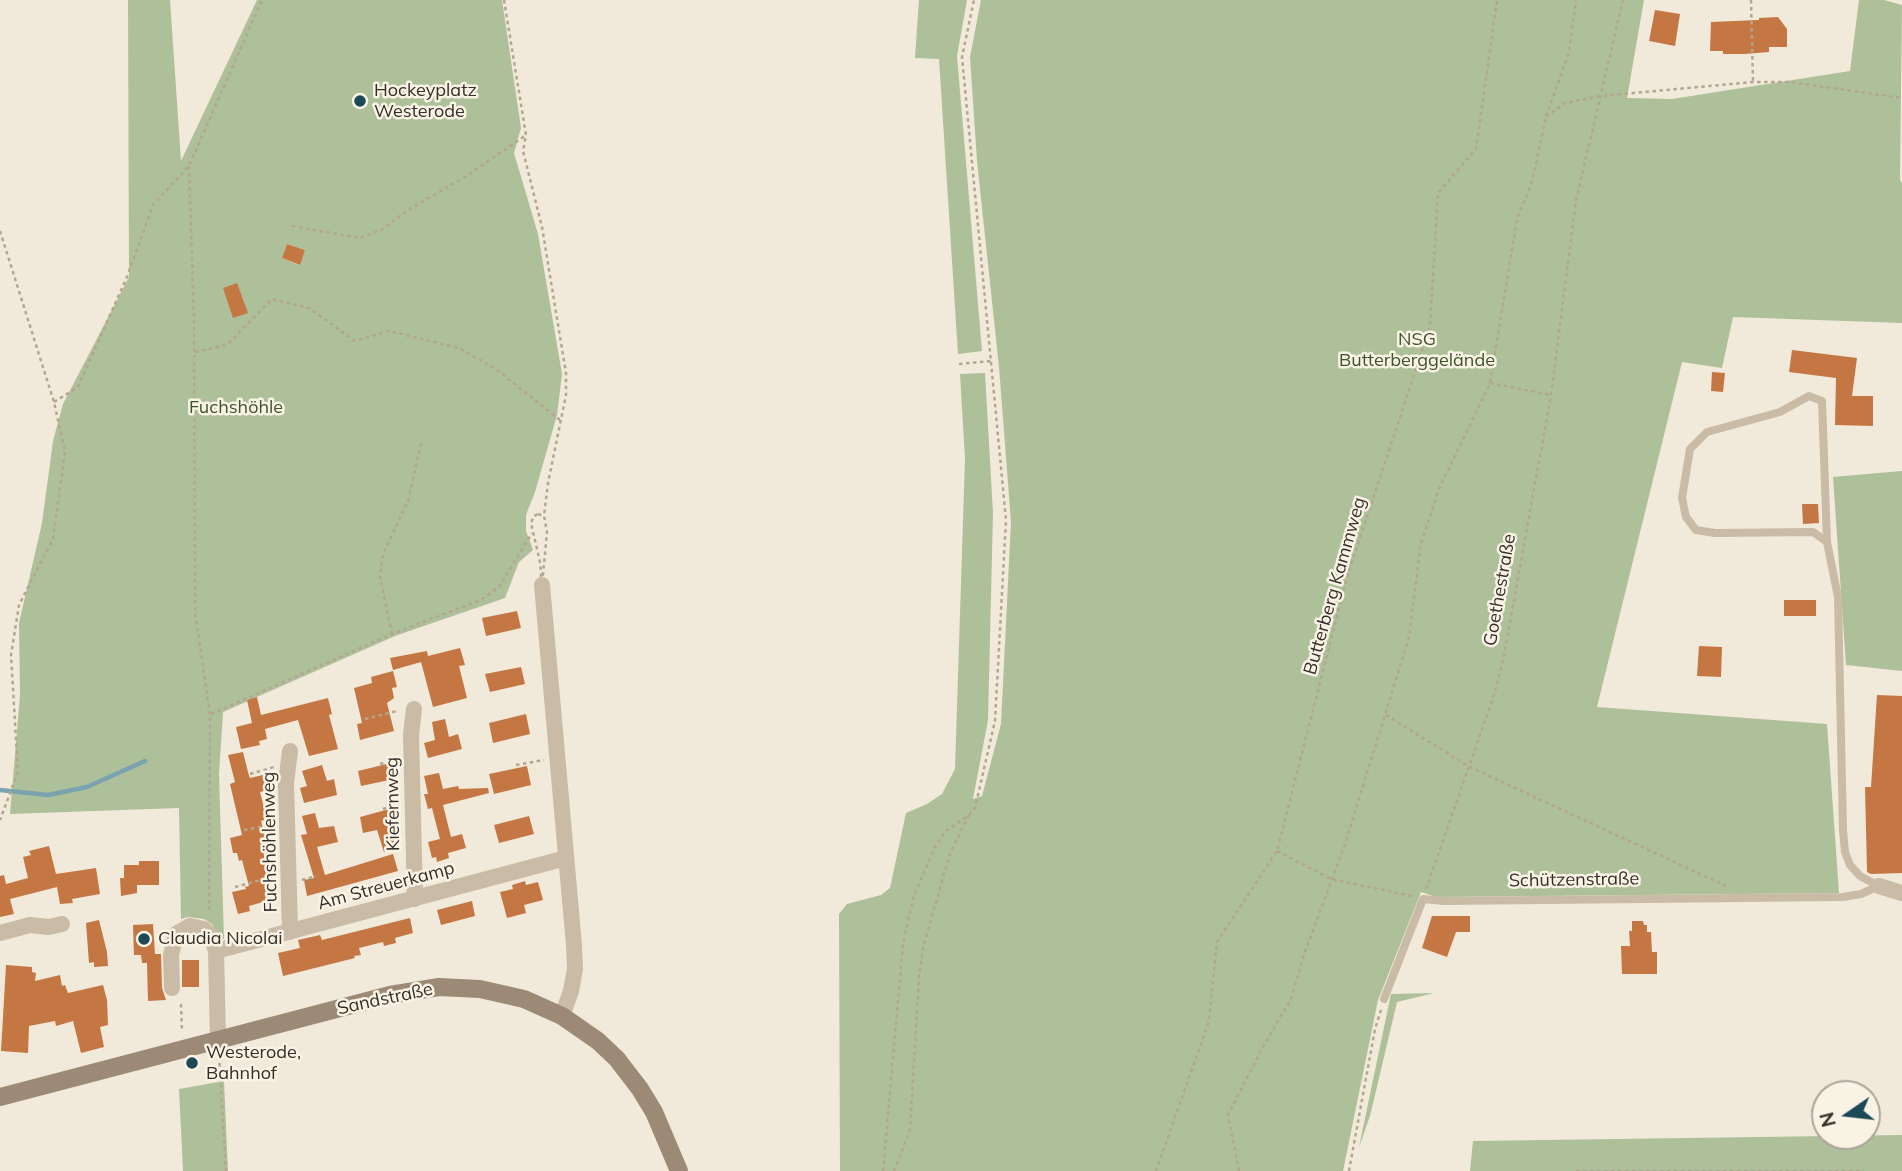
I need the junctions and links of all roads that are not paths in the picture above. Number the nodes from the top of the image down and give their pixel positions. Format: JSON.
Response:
{"nodes":[{"id":1,"x":1827,"y":542,"type":"junction"},
{"id":2,"x":542,"y":585,"type":"road end"},
{"id":3,"x":414,"y":709,"type":"road end"},
{"id":4,"x":289,"y":758,"type":"road end"},
{"id":5,"x":566,"y":858,"type":"junction"},
{"id":6,"x":1879,"y":886,"type":"junction"},
{"id":7,"x":1902,"y":893,"type":"edge"},
{"id":8,"x":415,"y":899,"type":"junction"},
{"id":9,"x":62,"y":924,"type":"dead end"},
{"id":10,"x":290,"y":932,"type":"junction"},
{"id":11,"x":0,"y":933,"type":"edge"},
{"id":12,"x":216,"y":951,"type":"junction"},
{"id":13,"x":172,"y":988,"type":"dead end"},
{"id":14,"x":1384,"y":999,"type":"road end"},
{"id":15,"x":562,"y":1016,"type":"junction"},
{"id":16,"x":218,"y":1040,"type":"junction"},
{"id":17,"x":0,"y":1097,"type":"edge"},
{"id":18,"x":679,"y":1171,"type":"edge"}],
"edges":[{"from":1,"to":1,"type":"lane"},
{"from":1,"to":6,"type":"lane"},
{"from":2,"to":5,"type":"street"},
{"from":3,"to":8,"type":"street","name":"Kiefernweg"},
{"from":4,"to":10,"type":"street","name":"Fuchshöhlenweg"},
{"from":5,"to":8,"type":"street","name":"Am Streuerkamp"},
{"from":5,"to":15,"type":"street"},
{"from":6,"to":7,"type":"street"},
{"from":6,"to":14,"type":"lane","name":"Schützenstraße"},
{"from":8,"to":10,"type":"street","name":"Am Streuerkamp"},
{"from":9,"to":11,"type":"street"},
{"from":10,"to":12,"type":"street","name":"Am Streuerkamp"},
{"from":12,"to":13,"type":"street"},
{"from":12,"to":16,"type":"street"},
{"from":15,"to":16,"type":"street","name":"Sandstraße"},
{"from":15,"to":18,"type":"street","name":"Sandstraße"},
{"from":16,"to":17,"type":"street","name":"Sandstraße"}]}
